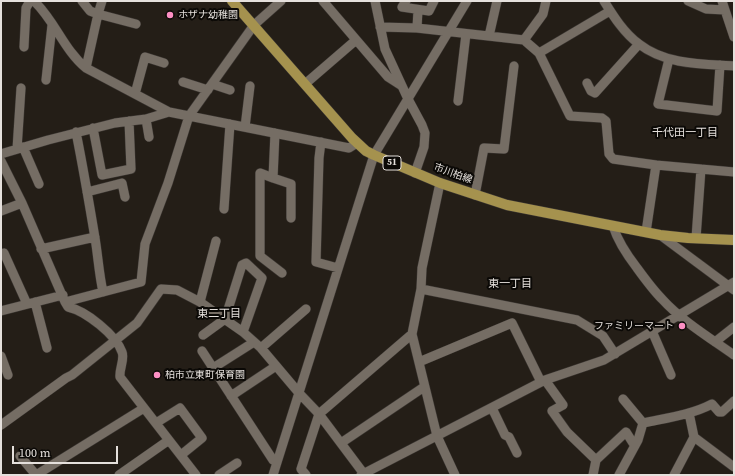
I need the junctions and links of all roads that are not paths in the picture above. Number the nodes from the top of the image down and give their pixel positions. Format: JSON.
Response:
{"nodes":[{"id":1,"x":30,"y":1,"type":"edge"},
{"id":2,"x":82,"y":1,"type":"edge"},
{"id":3,"x":102,"y":1,"type":"edge"},
{"id":4,"x":232,"y":1,"type":"edge"},
{"id":5,"x":281,"y":1,"type":"edge"},
{"id":6,"x":323,"y":1,"type":"edge"},
{"id":7,"x":375,"y":1,"type":"edge"},
{"id":8,"x":406,"y":1,"type":"edge"},
{"id":9,"x":434,"y":1,"type":"edge"},
{"id":10,"x":467,"y":1,"type":"edge"},
{"id":11,"x":497,"y":1,"type":"edge"},
{"id":12,"x":546,"y":1,"type":"edge"},
{"id":13,"x":604,"y":1,"type":"edge"},
{"id":14,"x":688,"y":1,"type":"edge"},
{"id":15,"x":722,"y":1,"type":"edge"},
{"id":16,"x":39,"y":3,"type":"edge"},
{"id":17,"x":418,"y":10,"type":"junction"},
{"id":18,"x":610,"y":11,"type":"junction"},
{"id":19,"x":729,"y":13,"type":"edge"},
{"id":20,"x":98,"y":14,"type":"junction"},
{"id":21,"x":136,"y":24,"type":"dead end"},
{"id":22,"x":52,"y":25,"type":"junction"},
{"id":23,"x":254,"y":25,"type":"junction"},
{"id":24,"x":380,"y":27,"type":"junction"},
{"id":25,"x":417,"y":28,"type":"junction"},
{"id":26,"x":449,"y":32,"type":"junction"},
{"id":27,"x":466,"y":34,"type":"junction"},
{"id":28,"x":489,"y":36,"type":"junction"},
{"id":29,"x":734,"y":37,"type":"edge"},
{"id":30,"x":356,"y":40,"type":"junction"},
{"id":31,"x":524,"y":40,"type":"junction"},
{"id":32,"x":639,"y":44,"type":"junction"},
{"id":33,"x":24,"y":47,"type":"dead end"},
{"id":34,"x":539,"y":53,"type":"junction"},
{"id":35,"x":668,"y":58,"type":"junction"},
{"id":36,"x":164,"y":63,"type":"dead end"},
{"id":37,"x":720,"y":65,"type":"junction"},
{"id":38,"x":514,"y":66,"type":"dead end"},
{"id":39,"x":734,"y":66,"type":"edge"},
{"id":40,"x":86,"y":68,"type":"junction"},
{"id":41,"x":46,"y":80,"type":"dead end"},
{"id":42,"x":183,"y":82,"type":"dead end"},
{"id":43,"x":587,"y":83,"type":"dead end"},
{"id":44,"x":305,"y":84,"type":"junction"},
{"id":45,"x":250,"y":86,"type":"dead end"},
{"id":46,"x":402,"y":86,"type":"junction"},
{"id":47,"x":210,"y":87,"type":"junction"},
{"id":48,"x":21,"y":88,"type":"dead end"},
{"id":49,"x":230,"y":90,"type":"dead end"},
{"id":50,"x":135,"y":94,"type":"junction"},
{"id":51,"x":408,"y":99,"type":"junction"},
{"id":52,"x":458,"y":101,"type":"dead end"},
{"id":53,"x":169,"y":112,"type":"junction"},
{"id":54,"x":189,"y":116,"type":"junction"},
{"id":55,"x":146,"y":119,"type":"junction"},
{"id":56,"x":129,"y":121,"type":"junction"},
{"id":57,"x":230,"y":124,"type":"junction"},
{"id":58,"x":245,"y":127,"type":"junction"},
{"id":59,"x":93,"y":128,"type":"junction"},
{"id":60,"x":76,"y":132,"type":"junction"},
{"id":61,"x":275,"y":133,"type":"junction"},
{"id":62,"x":149,"y":137,"type":"dead end"},
{"id":63,"x":321,"y":142,"type":"junction"},
{"id":64,"x":357,"y":143,"type":"junction"},
{"id":65,"x":20,"y":148,"type":"junction"},
{"id":66,"x":1,"y":154,"type":"edge"},
{"id":67,"x":374,"y":155,"type":"junction"},
{"id":68,"x":1,"y":160,"type":"edge"},
{"id":69,"x":656,"y":165,"type":"junction"},
{"id":70,"x":700,"y":169,"type":"junction"},
{"id":71,"x":734,"y":172,"type":"edge"},
{"id":72,"x":414,"y":173,"type":"junction"},
{"id":73,"x":273,"y":178,"type":"junction"},
{"id":74,"x":440,"y":183,"type":"junction"},
{"id":75,"x":39,"y":184,"type":"dead end"},
{"id":76,"x":87,"y":192,"type":"junction"},
{"id":77,"x":474,"y":194,"type":"junction"},
{"id":78,"x":125,"y":197,"type":"dead end"},
{"id":79,"x":22,"y":203,"type":"junction"},
{"id":80,"x":224,"y":209,"type":"dead end"},
{"id":81,"x":1,"y":211,"type":"edge"},
{"id":82,"x":291,"y":218,"type":"dead end"},
{"id":83,"x":613,"y":226,"type":"junction"},
{"id":84,"x":646,"y":232,"type":"junction"},
{"id":85,"x":660,"y":235,"type":"junction"},
{"id":86,"x":95,"y":237,"type":"junction"},
{"id":87,"x":696,"y":238,"type":"junction"},
{"id":88,"x":734,"y":240,"type":"edge"},
{"id":89,"x":216,"y":241,"type":"dead end"},
{"id":90,"x":41,"y":249,"type":"junction"},
{"id":91,"x":1,"y":254,"type":"edge"},
{"id":92,"x":338,"y":268,"type":"junction"},
{"id":93,"x":282,"y":273,"type":"dead end"},
{"id":94,"x":732,"y":286,"type":"edge"},
{"id":95,"x":421,"y":289,"type":"junction"},
{"id":96,"x":103,"y":292,"type":"junction"},
{"id":97,"x":64,"y":298,"type":"junction"},
{"id":98,"x":1,"y":301,"type":"edge"},
{"id":99,"x":200,"y":302,"type":"junction"},
{"id":100,"x":31,"y":303,"type":"junction"},
{"id":101,"x":306,"y":308,"type":"dead end"},
{"id":102,"x":3,"y":310,"type":"edge"},
{"id":103,"x":679,"y":315,"type":"junction"},
{"id":104,"x":225,"y":319,"type":"junction"},
{"id":105,"x":734,"y":327,"type":"edge"},
{"id":106,"x":652,"y":331,"type":"junction"},
{"id":107,"x":244,"y":332,"type":"junction"},
{"id":108,"x":412,"y":334,"type":"junction"},
{"id":109,"x":203,"y":335,"type":"dead end"},
{"id":110,"x":115,"y":340,"type":"junction"},
{"id":111,"x":715,"y":342,"type":"junction"},
{"id":112,"x":257,"y":345,"type":"junction"},
{"id":113,"x":47,"y":348,"type":"dead end"},
{"id":114,"x":202,"y":351,"type":"dead end"},
{"id":115,"x":615,"y":354,"type":"junction"},
{"id":116,"x":1,"y":356,"type":"edge"},
{"id":117,"x":734,"y":356,"type":"edge"},
{"id":118,"x":419,"y":362,"type":"junction"},
{"id":119,"x":276,"y":366,"type":"junction"},
{"id":120,"x":213,"y":368,"type":"junction"},
{"id":121,"x":8,"y":375,"type":"dead end"},
{"id":122,"x":671,"y":375,"type":"dead end"},
{"id":123,"x":543,"y":381,"type":"junction"},
{"id":124,"x":424,"y":386,"type":"junction"},
{"id":125,"x":299,"y":393,"type":"junction"},
{"id":126,"x":231,"y":396,"type":"junction"},
{"id":127,"x":624,"y":399,"type":"dead end"},
{"id":128,"x":734,"y":401,"type":"edge"},
{"id":129,"x":144,"y":408,"type":"junction"},
{"id":130,"x":492,"y":408,"type":"junction"},
{"id":131,"x":689,"y":413,"type":"junction"},
{"id":132,"x":319,"y":414,"type":"junction"},
{"id":133,"x":643,"y":423,"type":"junction"},
{"id":134,"x":156,"y":424,"type":"junction"},
{"id":135,"x":1,"y":425,"type":"edge"},
{"id":136,"x":437,"y":436,"type":"junction"},
{"id":137,"x":694,"y":437,"type":"junction"},
{"id":138,"x":169,"y":440,"type":"junction"},
{"id":139,"x":341,"y":443,"type":"junction"},
{"id":140,"x":636,"y":443,"type":"junction"},
{"id":141,"x":517,"y":453,"type":"dead end"},
{"id":142,"x":181,"y":455,"type":"junction"},
{"id":143,"x":20,"y":456,"type":"dead end"},
{"id":144,"x":596,"y":460,"type":"junction"},
{"id":145,"x":277,"y":462,"type":"junction"},
{"id":146,"x":237,"y":463,"type":"dead end"},
{"id":147,"x":734,"y":467,"type":"edge"},
{"id":148,"x":362,"y":474,"type":"edge"},
{"id":149,"x":36,"y":475,"type":"edge"},
{"id":150,"x":119,"y":475,"type":"edge"},
{"id":151,"x":195,"y":475,"type":"edge"},
{"id":152,"x":219,"y":475,"type":"edge"},
{"id":153,"x":273,"y":475,"type":"edge"},
{"id":154,"x":306,"y":475,"type":"edge"},
{"id":155,"x":455,"y":475,"type":"edge"},
{"id":156,"x":593,"y":475,"type":"edge"},
{"id":157,"x":619,"y":475,"type":"edge"},
{"id":158,"x":674,"y":475,"type":"edge"}],
"edges":[{"from":1,"to":33,"type":"street"},
{"from":2,"to":20,"type":"street"},
{"from":3,"to":20,"type":"street"},
{"from":4,"to":23,"type":"main road","name":"市川柏線","number":"51"},
{"from":5,"to":23,"type":"street"},
{"from":6,"to":30,"type":"street"},
{"from":7,"to":24,"type":"street"},
{"from":8,"to":17,"type":"street"},
{"from":9,"to":17,"type":"street"},
{"from":10,"to":26,"type":"street"},
{"from":11,"to":28,"type":"street"},
{"from":12,"to":31,"type":"street"},
{"from":13,"to":18,"type":"street"},
{"from":14,"to":19,"type":"street"},
{"from":15,"to":19,"type":"street"},
{"from":16,"to":22,"type":"street"},
{"from":17,"to":25,"type":"street"},
{"from":18,"to":32,"type":"street"},
{"from":18,"to":34,"type":"street"},
{"from":19,"to":29,"type":"street"},
{"from":20,"to":21,"type":"street"},
{"from":20,"to":40,"type":"street"},
{"from":22,"to":40,"type":"street"},
{"from":22,"to":41,"type":"street"},
{"from":23,"to":44,"type":"main road","name":"市川柏線","number":"51"},
{"from":23,"to":47,"type":"street"},
{"from":24,"to":25,"type":"street"},
{"from":24,"to":46,"type":"street"},
{"from":25,"to":26,"type":"street"},
{"from":26,"to":27,"type":"street"},
{"from":26,"to":51,"type":"street"},
{"from":27,"to":28,"type":"street"},
{"from":27,"to":52,"type":"street"},
{"from":28,"to":31,"type":"street"},
{"from":30,"to":44,"type":"street"},
{"from":30,"to":46,"type":"street"},
{"from":31,"to":34,"type":"street"},
{"from":32,"to":35,"type":"street"},
{"from":32,"to":43,"type":"street"},
{"from":34,"to":69,"type":"street"},
{"from":35,"to":37,"type":"street"},
{"from":35,"to":37,"type":"street"},
{"from":36,"to":50,"type":"street"},
{"from":37,"to":39,"type":"street"},
{"from":38,"to":77,"type":"street"},
{"from":40,"to":50,"type":"street"},
{"from":42,"to":47,"type":"street"},
{"from":44,"to":64,"type":"main road","name":"市川柏線","number":"51"},
{"from":45,"to":58,"type":"street"},
{"from":46,"to":51,"type":"street"},
{"from":47,"to":49,"type":"street"},
{"from":47,"to":54,"type":"street"},
{"from":48,"to":65,"type":"street"},
{"from":50,"to":53,"type":"street"},
{"from":51,"to":67,"type":"street"},
{"from":51,"to":72,"type":"street"},
{"from":53,"to":54,"type":"street"},
{"from":53,"to":55,"type":"street"},
{"from":54,"to":57,"type":"street"},
{"from":54,"to":96,"type":"street"},
{"from":55,"to":56,"type":"street"},
{"from":55,"to":62,"type":"street"},
{"from":56,"to":59,"type":"street"},
{"from":56,"to":59,"type":"street"},
{"from":57,"to":58,"type":"street"},
{"from":57,"to":80,"type":"street"},
{"from":58,"to":61,"type":"street"},
{"from":59,"to":60,"type":"street"},
{"from":60,"to":65,"type":"street"},
{"from":60,"to":76,"type":"street"},
{"from":61,"to":63,"type":"street"},
{"from":61,"to":73,"type":"street"},
{"from":63,"to":64,"type":"street"},
{"from":63,"to":92,"type":"street"},
{"from":64,"to":67,"type":"main road","name":"市川柏線","number":"51"},
{"from":65,"to":66,"type":"street"},
{"from":65,"to":75,"type":"street"},
{"from":67,"to":72,"type":"main road","name":"市川柏線","number":"51"},
{"from":67,"to":92,"type":"street"},
{"from":68,"to":79,"type":"street"},
{"from":69,"to":70,"type":"street"},
{"from":69,"to":84,"type":"street"},
{"from":70,"to":71,"type":"street"},
{"from":70,"to":87,"type":"street"},
{"from":72,"to":74,"type":"main road","name":"市川柏線","number":"51"},
{"from":73,"to":82,"type":"street"},
{"from":73,"to":93,"type":"street"},
{"from":74,"to":77,"type":"main road","name":"市川柏線","number":"51"},
{"from":74,"to":95,"type":"street"},
{"from":76,"to":78,"type":"street"},
{"from":76,"to":86,"type":"street"},
{"from":77,"to":83,"type":"main road","name":"市川柏線","number":"51"},
{"from":79,"to":81,"type":"street"},
{"from":79,"to":90,"type":"street"},
{"from":83,"to":84,"type":"main road","name":"市川柏線","number":"51"},
{"from":83,"to":103,"type":"street"},
{"from":84,"to":85,"type":"main road","name":"市川柏線","number":"51"},
{"from":85,"to":87,"type":"main road","name":"市川柏線","number":"51"},
{"from":85,"to":94,"type":"street"},
{"from":86,"to":90,"type":"street"},
{"from":86,"to":96,"type":"street"},
{"from":87,"to":88,"type":"main road","name":"市川柏線","number":"51"},
{"from":89,"to":99,"type":"street"},
{"from":90,"to":97,"type":"street"},
{"from":91,"to":100,"type":"street"},
{"from":92,"to":125,"type":"street"},
{"from":94,"to":103,"type":"street"},
{"from":95,"to":108,"type":"street"},
{"from":95,"to":115,"type":"street"},
{"from":96,"to":97,"type":"street"},
{"from":97,"to":100,"type":"street"},
{"from":97,"to":110,"type":"street"},
{"from":98,"to":102,"type":"street"},
{"from":99,"to":104,"type":"street"},
{"from":99,"to":110,"type":"street"},
{"from":100,"to":102,"type":"street"},
{"from":100,"to":113,"type":"street"},
{"from":101,"to":112,"type":"street"},
{"from":103,"to":106,"type":"street"},
{"from":103,"to":111,"type":"street"},
{"from":104,"to":107,"type":"street"},
{"from":104,"to":107,"type":"street"},
{"from":104,"to":109,"type":"street"},
{"from":105,"to":111,"type":"street"},
{"from":106,"to":115,"type":"street"},
{"from":106,"to":122,"type":"street"},
{"from":107,"to":112,"type":"street"},
{"from":108,"to":118,"type":"street"},
{"from":108,"to":132,"type":"street"},
{"from":110,"to":129,"type":"street"},
{"from":110,"to":135,"type":"street"},
{"from":111,"to":117,"type":"street"},
{"from":112,"to":119,"type":"street"},
{"from":112,"to":120,"type":"street"},
{"from":114,"to":120,"type":"street"},
{"from":115,"to":123,"type":"street"},
{"from":116,"to":121,"type":"street"},
{"from":118,"to":123,"type":"street"},
{"from":118,"to":124,"type":"street"},
{"from":119,"to":125,"type":"street"},
{"from":119,"to":126,"type":"street"},
{"from":120,"to":126,"type":"street"},
{"from":123,"to":130,"type":"street"},
{"from":123,"to":144,"type":"street"},
{"from":124,"to":136,"type":"street"},
{"from":124,"to":139,"type":"street"},
{"from":125,"to":132,"type":"street"},
{"from":125,"to":145,"type":"street"},
{"from":126,"to":145,"type":"street"},
{"from":127,"to":133,"type":"street"},
{"from":128,"to":131,"type":"street"},
{"from":129,"to":134,"type":"street"},
{"from":129,"to":149,"type":"street"},
{"from":130,"to":136,"type":"street"},
{"from":130,"to":141,"type":"street"},
{"from":131,"to":133,"type":"street"},
{"from":131,"to":137,"type":"street"},
{"from":132,"to":139,"type":"street"},
{"from":132,"to":154,"type":"street"},
{"from":133,"to":140,"type":"street"},
{"from":134,"to":138,"type":"street"},
{"from":134,"to":142,"type":"street"},
{"from":136,"to":148,"type":"street"},
{"from":136,"to":155,"type":"street"},
{"from":137,"to":147,"type":"street"},
{"from":137,"to":158,"type":"street"},
{"from":138,"to":142,"type":"street"},
{"from":138,"to":150,"type":"street"},
{"from":139,"to":148,"type":"street"},
{"from":140,"to":144,"type":"street"},
{"from":140,"to":157,"type":"street"},
{"from":142,"to":151,"type":"street"},
{"from":143,"to":149,"type":"street"},
{"from":144,"to":156,"type":"street"},
{"from":145,"to":153,"type":"street"},
{"from":146,"to":152,"type":"street"}]}
